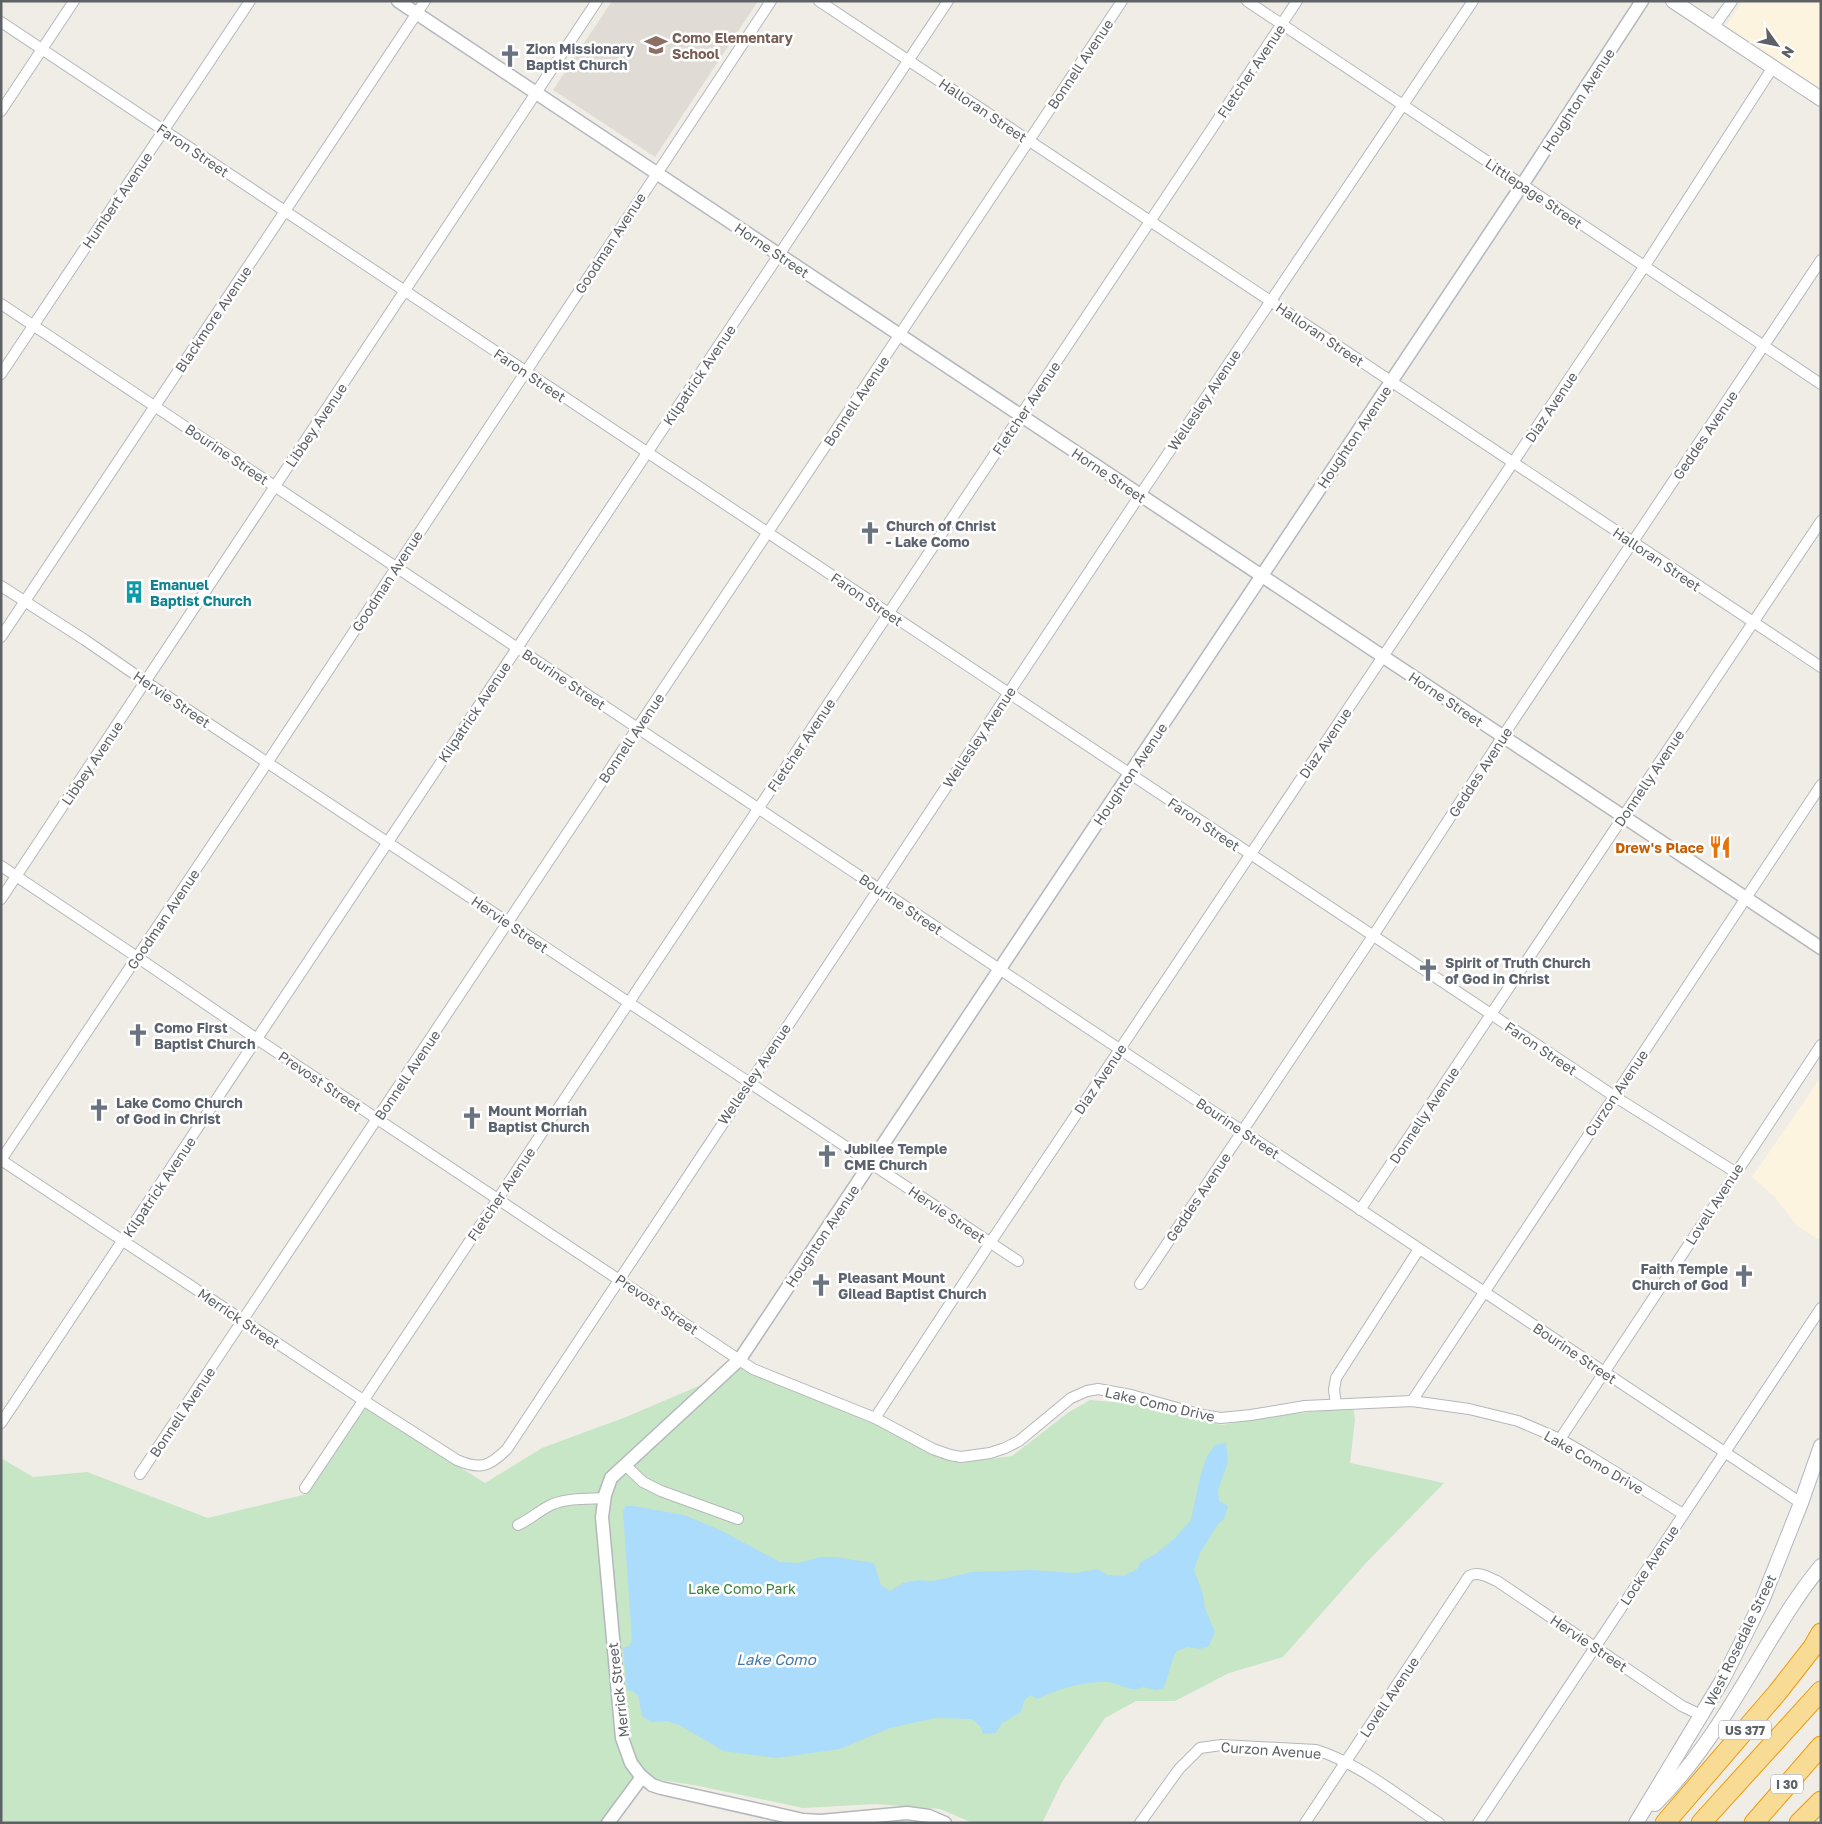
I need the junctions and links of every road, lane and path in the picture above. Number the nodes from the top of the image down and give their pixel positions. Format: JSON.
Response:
{"nodes":[{"id":1,"x":74,"y":1,"type":"edge"},
{"id":2,"x":250,"y":1,"type":"edge"},
{"id":3,"x":398,"y":1,"type":"edge"},
{"id":4,"x":425,"y":1,"type":"edge"},
{"id":5,"x":598,"y":1,"type":"edge"},
{"id":6,"x":771,"y":1,"type":"edge"},
{"id":7,"x":820,"y":1,"type":"edge"},
{"id":8,"x":948,"y":1,"type":"edge"},
{"id":9,"x":1122,"y":1,"type":"edge"},
{"id":10,"x":1247,"y":1,"type":"edge"},
{"id":11,"x":1297,"y":1,"type":"edge"},
{"id":12,"x":1473,"y":1,"type":"edge"},
{"id":13,"x":1642,"y":1,"type":"edge"},
{"id":14,"x":1673,"y":1,"type":"edge"},
{"id":15,"x":1732,"y":1,"type":"edge"},
{"id":16,"x":416,"y":14,"type":"junction"},
{"id":17,"x":1,"y":22,"type":"edge"},
{"id":18,"x":1281,"y":25,"type":"junction"},
{"id":19,"x":1714,"y":28,"type":"junction"},
{"id":20,"x":42,"y":50,"type":"junction"},
{"id":21,"x":908,"y":60,"type":"junction"},
{"id":22,"x":1773,"y":67,"type":"junction"},
{"id":23,"x":536,"y":94,"type":"junction"},
{"id":24,"x":1821,"y":99,"type":"edge"},
{"id":25,"x":1402,"y":105,"type":"junction"},
{"id":26,"x":1,"y":111,"type":"edge"},
{"id":27,"x":164,"y":130,"type":"junction"},
{"id":28,"x":1029,"y":141,"type":"junction"},
{"id":29,"x":656,"y":173,"type":"junction"},
{"id":30,"x":1522,"y":185,"type":"junction"},
{"id":31,"x":285,"y":211,"type":"junction"},
{"id":32,"x":1150,"y":221,"type":"junction"},
{"id":33,"x":779,"y":255,"type":"junction"},
{"id":34,"x":1821,"y":260,"type":"edge"},
{"id":35,"x":1644,"y":267,"type":"junction"},
{"id":36,"x":405,"y":291,"type":"junction"},
{"id":37,"x":1270,"y":301,"type":"junction"},
{"id":38,"x":1,"y":304,"type":"edge"},
{"id":39,"x":34,"y":325,"type":"junction"},
{"id":40,"x":899,"y":335,"type":"junction"},
{"id":41,"x":1764,"y":346,"type":"junction"},
{"id":42,"x":526,"y":372,"type":"junction"},
{"id":43,"x":1,"y":374,"type":"edge"},
{"id":44,"x":1391,"y":382,"type":"junction"},
{"id":45,"x":1821,"y":384,"type":"edge"},
{"id":46,"x":155,"y":406,"type":"junction"},
{"id":47,"x":1020,"y":416,"type":"junction"},
{"id":48,"x":647,"y":453,"type":"junction"},
{"id":49,"x":1513,"y":463,"type":"junction"},
{"id":50,"x":275,"y":486,"type":"junction"},
{"id":51,"x":1140,"y":495,"type":"junction"},
{"id":52,"x":1821,"y":521,"type":"edge"},
{"id":53,"x":768,"y":533,"type":"junction"},
{"id":54,"x":1633,"y":542,"type":"junction"},
{"id":55,"x":396,"y":567,"type":"junction"},
{"id":56,"x":1262,"y":576,"type":"junction"},
{"id":57,"x":1,"y":586,"type":"edge"},
{"id":58,"x":25,"y":602,"type":"junction"},
{"id":59,"x":888,"y":613,"type":"junction"},
{"id":60,"x":1753,"y":622,"type":"junction"},
{"id":61,"x":1,"y":637,"type":"edge"},
{"id":62,"x":517,"y":648,"type":"junction"},
{"id":63,"x":1383,"y":657,"type":"junction"},
{"id":64,"x":1821,"y":667,"type":"edge"},
{"id":65,"x":146,"y":682,"type":"junction"},
{"id":66,"x":1009,"y":694,"type":"junction"},
{"id":67,"x":638,"y":728,"type":"junction"},
{"id":68,"x":1503,"y":737,"type":"junction"},
{"id":69,"x":267,"y":762,"type":"junction"},
{"id":70,"x":1130,"y":774,"type":"junction"},
{"id":71,"x":1821,"y":785,"type":"edge"},
{"id":72,"x":758,"y":808,"type":"junction"},
{"id":73,"x":1623,"y":817,"type":"junction"},
{"id":74,"x":388,"y":843,"type":"junction"},
{"id":75,"x":1250,"y":854,"type":"junction"},
{"id":76,"x":1,"y":866,"type":"edge"},
{"id":77,"x":16,"y":876,"type":"junction"},
{"id":78,"x":878,"y":888,"type":"junction"},
{"id":79,"x":1745,"y":898,"type":"junction"},
{"id":80,"x":1,"y":900,"type":"edge"},
{"id":81,"x":508,"y":923,"type":"junction"},
{"id":82,"x":1373,"y":936,"type":"junction"},
{"id":83,"x":1821,"y":948,"type":"edge"},
{"id":84,"x":138,"y":956,"type":"junction"},
{"id":85,"x":1000,"y":969,"type":"junction"},
{"id":86,"x":629,"y":1003,"type":"junction"},
{"id":87,"x":1491,"y":1015,"type":"junction"},
{"id":88,"x":257,"y":1039,"type":"junction"},
{"id":89,"x":1821,"y":1045,"type":"edge"},
{"id":90,"x":1120,"y":1050,"type":"junction"},
{"id":91,"x":749,"y":1082,"type":"junction"},
{"id":92,"x":1614,"y":1096,"type":"junction"},
{"id":93,"x":377,"y":1119,"type":"junction"},
{"id":94,"x":1242,"y":1131,"type":"junction"},
{"id":95,"x":1,"y":1160,"type":"edge"},
{"id":96,"x":870,"y":1163,"type":"junction"},
{"id":97,"x":1735,"y":1172,"type":"junction"},
{"id":98,"x":498,"y":1199,"type":"junction"},
{"id":99,"x":1360,"y":1210,"type":"junction"},
{"id":100,"x":123,"y":1240,"type":"junction"},
{"id":101,"x":990,"y":1243,"type":"junction"},
{"id":102,"x":1419,"y":1249,"type":"junction"},
{"id":103,"x":1018,"y":1261,"type":"dead end"},
{"id":104,"x":619,"y":1279,"type":"junction"},
{"id":105,"x":1140,"y":1284,"type":"dead end"},
{"id":106,"x":1484,"y":1292,"type":"junction"},
{"id":107,"x":1821,"y":1308,"type":"edge"},
{"id":108,"x":243,"y":1320,"type":"junction"},
{"id":109,"x":740,"y":1359,"type":"junction"},
{"id":110,"x":1604,"y":1372,"type":"junction"},
{"id":111,"x":363,"y":1400,"type":"junction"},
{"id":112,"x":1412,"y":1401,"type":"junction"},
{"id":113,"x":1336,"y":1404,"type":"junction"},
{"id":114,"x":875,"y":1418,"type":"junction"},
{"id":115,"x":1,"y":1423,"type":"edge"},
{"id":116,"x":1560,"y":1439,"type":"junction"},
{"id":117,"x":1821,"y":1446,"type":"edge"},
{"id":118,"x":1724,"y":1452,"type":"junction"},
{"id":119,"x":625,"y":1465,"type":"junction"},
{"id":120,"x":480,"y":1466,"type":"joint"},
{"id":121,"x":140,"y":1474,"type":"dead end"},
{"id":122,"x":305,"y":1488,"type":"dead end"},
{"id":123,"x":605,"y":1498,"type":"junction"},
{"id":124,"x":1801,"y":1504,"type":"junction"},
{"id":125,"x":1683,"y":1514,"type":"junction"},
{"id":126,"x":738,"y":1519,"type":"dead end"},
{"id":127,"x":518,"y":1525,"type":"dead end"},
{"id":128,"x":603,"y":1526,"type":"joint"},
{"id":129,"x":1821,"y":1566,"type":"edge"},
{"id":130,"x":1474,"y":1573,"type":"joint"},
{"id":131,"x":1821,"y":1633,"type":"edge"},
{"id":132,"x":1594,"y":1647,"type":"junction"},
{"id":133,"x":1821,"y":1691,"type":"edge"},
{"id":134,"x":1703,"y":1716,"type":"junction"},
{"id":135,"x":1821,"y":1746,"type":"edge"},
{"id":136,"x":1346,"y":1761,"type":"junction"},
{"id":137,"x":642,"y":1776,"type":"junction"},
{"id":138,"x":1821,"y":1801,"type":"edge"},
{"id":139,"x":781,"y":1819,"type":"edge"},
{"id":140,"x":1638,"y":1821,"type":"edge"},
{"id":141,"x":608,"y":1823,"type":"edge"},
{"id":142,"x":945,"y":1823,"type":"edge"},
{"id":143,"x":1140,"y":1823,"type":"edge"},
{"id":144,"x":1305,"y":1823,"type":"edge"},
{"id":145,"x":1439,"y":1823,"type":"edge"},
{"id":146,"x":1478,"y":1823,"type":"edge"},
{"id":147,"x":1665,"y":1823,"type":"edge"},
{"id":148,"x":1701,"y":1823,"type":"edge"},
{"id":149,"x":1754,"y":1823,"type":"edge"},
{"id":150,"x":1799,"y":1823,"type":"edge"}],
"edges":[{"from":1,"to":20,"type":"street"},
{"from":2,"to":27,"type":"street","name":"Humbert Avenue"},
{"from":3,"to":16,"type":"street","name":"Horne Street"},
{"from":4,"to":16,"type":"street","name":"Blackmore Avenue"},
{"from":5,"to":23,"type":"street","name":"Libbey Avenue"},
{"from":6,"to":29,"type":"street","name":"Goodman Avenue"},
{"from":7,"to":21,"type":"street","name":"Halloran Street"},
{"from":8,"to":21,"type":"street","name":"Kilpatrick Avenue"},
{"from":9,"to":28,"type":"street","name":"Bonnell Avenue"},
{"from":10,"to":18,"type":"street","name":"Littlepage Street"},
{"from":11,"to":18,"type":"street","name":"Fletcher Avenue"},
{"from":12,"to":25,"type":"street","name":"Wellesley Avenue"},
{"from":13,"to":30,"type":"street","name":"Houghton Avenue"},
{"from":14,"to":19,"type":"main road"},
{"from":15,"to":19,"type":"street"},
{"from":16,"to":23,"type":"street","name":"Horne Street"},
{"from":16,"to":31,"type":"street","name":"Blackmore Avenue"},
{"from":17,"to":20,"type":"street","name":"Faron Street"},
{"from":18,"to":25,"type":"street","name":"Littlepage Street"},
{"from":18,"to":32,"type":"street","name":"Fletcher Avenue"},
{"from":19,"to":22,"type":"main road"},
{"from":20,"to":26,"type":"street"},
{"from":20,"to":27,"type":"street","name":"Faron Street"},
{"from":21,"to":28,"type":"street","name":"Halloran Street"},
{"from":21,"to":33,"type":"street","name":"Kilpatrick Avenue"},
{"from":22,"to":24,"type":"main road"},
{"from":22,"to":35,"type":"street","name":"Diaz Avenue"},
{"from":23,"to":29,"type":"street","name":"Horne Street"},
{"from":23,"to":36,"type":"street","name":"Libbey Avenue"},
{"from":25,"to":30,"type":"street","name":"Littlepage Street"},
{"from":25,"to":37,"type":"street","name":"Wellesley Avenue"},
{"from":27,"to":31,"type":"street","name":"Faron Street"},
{"from":27,"to":39,"type":"street","name":"Humbert Avenue"},
{"from":28,"to":32,"type":"street","name":"Halloran Street"},
{"from":28,"to":40,"type":"street","name":"Bonnell Avenue"},
{"from":29,"to":33,"type":"street","name":"Horne Street"},
{"from":29,"to":42,"type":"street","name":"Goodman Avenue"},
{"from":30,"to":35,"type":"street","name":"Littlepage Street"},
{"from":30,"to":44,"type":"street","name":"Houghton Avenue"},
{"from":31,"to":36,"type":"street","name":"Faron Street"},
{"from":31,"to":46,"type":"street","name":"Blackmore Avenue"},
{"from":32,"to":37,"type":"street","name":"Halloran Street"},
{"from":32,"to":47,"type":"street","name":"Fletcher Avenue"},
{"from":33,"to":40,"type":"street","name":"Horne Street"},
{"from":33,"to":48,"type":"street","name":"Kilpatrick Avenue"},
{"from":34,"to":41,"type":"street","name":"Geddes Avenue"},
{"from":35,"to":41,"type":"street","name":"Littlepage Street"},
{"from":35,"to":49,"type":"street","name":"Diaz Avenue"},
{"from":36,"to":42,"type":"street","name":"Faron Street"},
{"from":36,"to":50,"type":"street","name":"Libbey Avenue"},
{"from":37,"to":44,"type":"street","name":"Halloran Street"},
{"from":37,"to":51,"type":"street","name":"Wellesley Avenue"},
{"from":38,"to":39,"type":"street","name":"Bourine Street"},
{"from":39,"to":43,"type":"street","name":"Humbert Avenue"},
{"from":39,"to":46,"type":"street","name":"Bourine Street"},
{"from":40,"to":47,"type":"street","name":"Horne Street"},
{"from":40,"to":53,"type":"street","name":"Bonnell Avenue"},
{"from":41,"to":45,"type":"street","name":"Littlepage Street"},
{"from":41,"to":54,"type":"street","name":"Geddes Avenue"},
{"from":42,"to":48,"type":"street","name":"Faron Street"},
{"from":42,"to":55,"type":"street","name":"Goodman Avenue"},
{"from":44,"to":49,"type":"street","name":"Halloran Street"},
{"from":44,"to":56,"type":"street","name":"Houghton Avenue"},
{"from":46,"to":50,"type":"street","name":"Bourine Street"},
{"from":46,"to":58,"type":"street","name":"Blackmore Avenue"},
{"from":47,"to":51,"type":"street","name":"Horne Street"},
{"from":47,"to":59,"type":"street","name":"Fletcher Avenue"},
{"from":48,"to":53,"type":"street","name":"Faron Street"},
{"from":48,"to":62,"type":"street","name":"Kilpatrick Avenue"},
{"from":49,"to":54,"type":"street","name":"Halloran Street"},
{"from":49,"to":63,"type":"street","name":"Diaz Avenue"},
{"from":50,"to":55,"type":"street","name":"Bourine Street"},
{"from":50,"to":65,"type":"street","name":"Libbey Avenue"},
{"from":51,"to":56,"type":"street","name":"Horne Street"},
{"from":51,"to":66,"type":"street","name":"Wellesley Avenue"},
{"from":52,"to":60,"type":"street","name":"Donnelly Avenue"},
{"from":53,"to":59,"type":"street","name":"Faron Street"},
{"from":53,"to":67,"type":"street","name":"Bonnell Avenue"},
{"from":54,"to":60,"type":"street","name":"Halloran Street"},
{"from":54,"to":68,"type":"street","name":"Geddes Avenue"},
{"from":55,"to":62,"type":"street","name":"Bourine Street"},
{"from":55,"to":69,"type":"street","name":"Goodman Avenue"},
{"from":56,"to":63,"type":"street","name":"Horne Street"},
{"from":56,"to":70,"type":"street","name":"Houghton Avenue"},
{"from":57,"to":58,"type":"street","name":"Hervie Street"},
{"from":58,"to":61,"type":"street","name":"Blackmore Avenue"},
{"from":58,"to":65,"type":"street","name":"Hervie Street"},
{"from":59,"to":66,"type":"street","name":"Faron Street"},
{"from":59,"to":72,"type":"street","name":"Fletcher Avenue"},
{"from":60,"to":64,"type":"street","name":"Halloran Street"},
{"from":60,"to":73,"type":"street","name":"Donnelly Avenue"},
{"from":62,"to":67,"type":"street","name":"Bourine Street"},
{"from":62,"to":74,"type":"street","name":"Kilpatrick Avenue"},
{"from":63,"to":68,"type":"street","name":"Horne Street"},
{"from":63,"to":75,"type":"street","name":"Diaz Avenue"},
{"from":65,"to":69,"type":"street","name":"Hervie Street"},
{"from":65,"to":77,"type":"street","name":"Libbey Avenue"},
{"from":66,"to":70,"type":"street","name":"Faron Street"},
{"from":66,"to":78,"type":"street","name":"Wellesley Avenue"},
{"from":67,"to":72,"type":"street","name":"Bourine Street"},
{"from":67,"to":81,"type":"street","name":"Bonnell Avenue"},
{"from":68,"to":73,"type":"street","name":"Horne Street"},
{"from":68,"to":82,"type":"street","name":"Geddes Avenue"},
{"from":69,"to":74,"type":"street","name":"Hervie Street"},
{"from":69,"to":84,"type":"street","name":"Goodman Avenue"},
{"from":70,"to":75,"type":"street","name":"Faron Street"},
{"from":70,"to":85,"type":"street","name":"Houghton Avenue"},
{"from":71,"to":79,"type":"street","name":"Curzon Avenue"},
{"from":72,"to":78,"type":"street","name":"Bourine Street"},
{"from":72,"to":86,"type":"street","name":"Fletcher Avenue"},
{"from":73,"to":79,"type":"street","name":"Horne Street"},
{"from":73,"to":87,"type":"street","name":"Donnelly Avenue"},
{"from":74,"to":81,"type":"street","name":"Hervie Street"},
{"from":74,"to":88,"type":"street","name":"Kilpatrick Avenue"},
{"from":75,"to":82,"type":"street","name":"Faron Street"},
{"from":75,"to":90,"type":"street","name":"Diaz Avenue"},
{"from":76,"to":77,"type":"street","name":"Prevost Street"},
{"from":77,"to":80,"type":"street","name":"Libbey Avenue"},
{"from":77,"to":84,"type":"street","name":"Prevost Street"},
{"from":78,"to":85,"type":"street","name":"Bourine Street"},
{"from":78,"to":91,"type":"street","name":"Wellesley Avenue"},
{"from":79,"to":83,"type":"street","name":"Horne Street"},
{"from":79,"to":92,"type":"street","name":"Curzon Avenue"},
{"from":81,"to":86,"type":"street","name":"Hervie Street"},
{"from":81,"to":93,"type":"street","name":"Bonnell Avenue"},
{"from":82,"to":87,"type":"street","name":"Faron Street"},
{"from":82,"to":94,"type":"street","name":"Geddes Avenue"},
{"from":84,"to":88,"type":"street","name":"Prevost Street"},
{"from":84,"to":95,"type":"street","name":"Goodman Avenue"},
{"from":85,"to":90,"type":"street","name":"Bourine Street"},
{"from":85,"to":96,"type":"street","name":"Houghton Avenue"},
{"from":86,"to":91,"type":"street","name":"Hervie Street"},
{"from":86,"to":98,"type":"street","name":"Fletcher Avenue"},
{"from":87,"to":92,"type":"street","name":"Faron Street"},
{"from":87,"to":99,"type":"street","name":"Donnelly Avenue"},
{"from":88,"to":93,"type":"street","name":"Prevost Street"},
{"from":88,"to":100,"type":"street","name":"Kilpatrick Avenue"},
{"from":89,"to":97,"type":"street","name":"Lovell Avenue"},
{"from":90,"to":94,"type":"street","name":"Bourine Street"},
{"from":90,"to":101,"type":"street","name":"Diaz Avenue"},
{"from":91,"to":96,"type":"street","name":"Hervie Street"},
{"from":91,"to":104,"type":"street","name":"Wellesley Avenue"},
{"from":92,"to":97,"type":"street","name":"Faron Street"},
{"from":92,"to":106,"type":"street","name":"Curzon Avenue"},
{"from":93,"to":98,"type":"street","name":"Prevost Street"},
{"from":93,"to":108,"type":"street","name":"Bonnell Avenue"},
{"from":94,"to":99,"type":"street","name":"Bourine Street"},
{"from":94,"to":105,"type":"street","name":"Geddes Avenue"},
{"from":95,"to":100,"type":"street","name":"Merrick Street"},
{"from":96,"to":101,"type":"street","name":"Hervie Street"},
{"from":96,"to":109,"type":"street","name":"Houghton Avenue"},
{"from":97,"to":110,"type":"street","name":"Lovell Avenue"},
{"from":98,"to":104,"type":"street","name":"Prevost Street"},
{"from":98,"to":111,"type":"street","name":"Fletcher Avenue"},
{"from":99,"to":102,"type":"street","name":"Bourine Street"},
{"from":100,"to":108,"type":"street","name":"Merrick Street"},
{"from":100,"to":115,"type":"street","name":"Kilpatrick Avenue"},
{"from":101,"to":103,"type":"street","name":"Hervie Street"},
{"from":101,"to":114,"type":"street","name":"Diaz Avenue"},
{"from":102,"to":106,"type":"street","name":"Bourine Street"},
{"from":102,"to":113,"type":"street"},
{"from":104,"to":109,"type":"street","name":"Prevost Street"},
{"from":104,"to":120,"type":"street","name":"Wellesley Avenue"},
{"from":106,"to":110,"type":"street","name":"Bourine Street"},
{"from":106,"to":112,"type":"street","name":"Curzon Avenue"},
{"from":107,"to":118,"type":"street","name":"Locke Avenue"},
{"from":108,"to":111,"type":"street","name":"Merrick Street"},
{"from":108,"to":121,"type":"street","name":"Bonnell Avenue"},
{"from":109,"to":114,"type":"street","name":"Lake Como Drive"},
{"from":109,"to":119,"type":"street","name":"Houghton Avenue"},
{"from":110,"to":116,"type":"street","name":"Lovell Avenue"},
{"from":110,"to":118,"type":"street","name":"Bourine Street"},
{"from":111,"to":120,"type":"street","name":"Merrick Street"},
{"from":111,"to":122,"type":"street","name":"Fletcher Avenue"},
{"from":112,"to":113,"type":"street","name":"Lake Como Drive"},
{"from":112,"to":116,"type":"street","name":"Lake Como Drive"},
{"from":113,"to":114,"type":"street","name":"Lake Como Drive"},
{"from":116,"to":125,"type":"street","name":"Lake Como Drive"},
{"from":117,"to":124,"type":"main road","name":"West Rosedale Street"},
{"from":118,"to":124,"type":"street","name":"Bourine Street"},
{"from":118,"to":125,"type":"street","name":"Locke Avenue"},
{"from":119,"to":123,"type":"street","name":"Houghton Avenue"},
{"from":119,"to":126,"type":"street"},
{"from":123,"to":127,"type":"street"},
{"from":123,"to":128,"type":"street","name":"Houghton Avenue"},
{"from":124,"to":134,"type":"main road","name":"West Rosedale Street"},
{"from":125,"to":132,"type":"street","name":"Locke Avenue"},
{"from":128,"to":137,"type":"street","name":"Merrick Street"},
{"from":129,"to":140,"type":"main road"},
{"from":130,"to":132,"type":"street","name":"Hervie Street"},
{"from":130,"to":136,"type":"street","name":"Lovell Avenue"},
{"from":131,"to":147,"type":"highway","number":"US 377"},
{"from":132,"to":134,"type":"street","name":"Hervie Street"},
{"from":132,"to":146,"type":"street","name":"Locke Avenue"},
{"from":133,"to":148,"type":"highway","number":"I 30"},
{"from":134,"to":140,"type":"main road","name":"West Rosedale Street"},
{"from":135,"to":149,"type":"highway","number":"I 30"},
{"from":136,"to":143,"type":"street","name":"Curzon Avenue"},
{"from":136,"to":144,"type":"street","name":"Lovell Avenue"},
{"from":136,"to":145,"type":"street"},
{"from":137,"to":139,"type":"street","name":"Merrick Street"},
{"from":137,"to":141,"type":"street"},
{"from":138,"to":150,"type":"highway"},
{"from":139,"to":142,"type":"street","name":"Merrick Street"}]}
